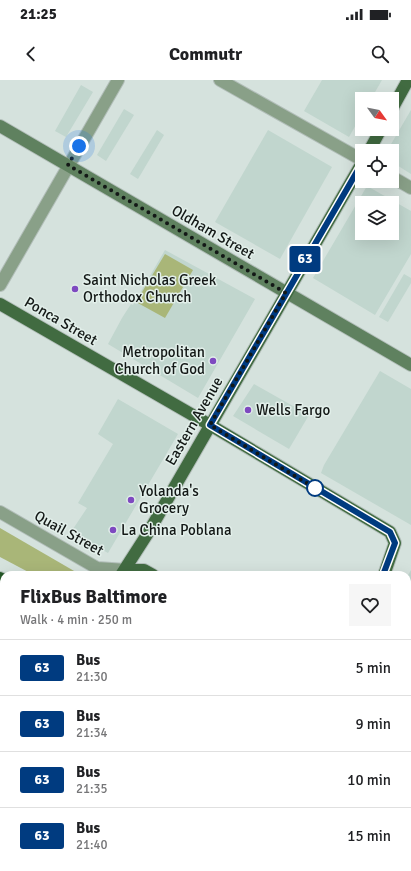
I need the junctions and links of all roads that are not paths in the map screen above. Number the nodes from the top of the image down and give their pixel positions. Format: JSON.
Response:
{"nodes":[{"id":1,"x":118,"y":80,"type":"edge"},
{"id":2,"x":220,"y":80,"type":"edge"},
{"id":3,"x":408,"y":80,"type":"edge"},
{"id":4,"x":399,"y":96,"type":"edge"},
{"id":5,"x":0,"y":126,"type":"edge"},
{"id":6,"x":355,"y":156,"type":"edge"},
{"id":7,"x":68,"y":165,"type":"junction"},
{"id":8,"x":355,"y":175,"type":"edge"},
{"id":9,"x":399,"y":181,"type":"edge"},
{"id":10,"x":411,"y":188,"type":"edge"},
{"id":11,"x":0,"y":285,"type":"edge"},
{"id":12,"x":286,"y":293,"type":"junction"},
{"id":13,"x":0,"y":304,"type":"edge"},
{"id":14,"x":411,"y":365,"type":"edge"},
{"id":15,"x":210,"y":425,"type":"junction"},
{"id":16,"x":0,"y":512,"type":"edge"},
{"id":17,"x":113,"y":571,"type":"edge"},
{"id":18,"x":125,"y":571,"type":"edge"},
{"id":19,"x":385,"y":571,"type":"edge"}],
"edges":[{"from":1,"to":7,"type":"street"},
{"from":2,"to":6,"type":"street"},
{"from":3,"to":4,"type":"main road"},
{"from":5,"to":7,"type":"street","name":"Oldham Street"},
{"from":7,"to":11,"type":"street"},
{"from":7,"to":12,"type":"street","name":"Oldham Street"},
{"from":8,"to":12,"type":"main road","name":"Eastern Avenue"},
{"from":9,"to":10,"type":"street"},
{"from":12,"to":14,"type":"street","name":"Oldham Street"},
{"from":12,"to":15,"type":"main road","name":"Eastern Avenue"},
{"from":13,"to":15,"type":"main road","name":"Ponca Street"},
{"from":15,"to":18,"type":"main road","name":"Eastern Avenue"},
{"from":15,"to":19,"type":"main road","name":"Ponca Street"},
{"from":16,"to":17,"type":"street","name":"Quail Street"}]}
